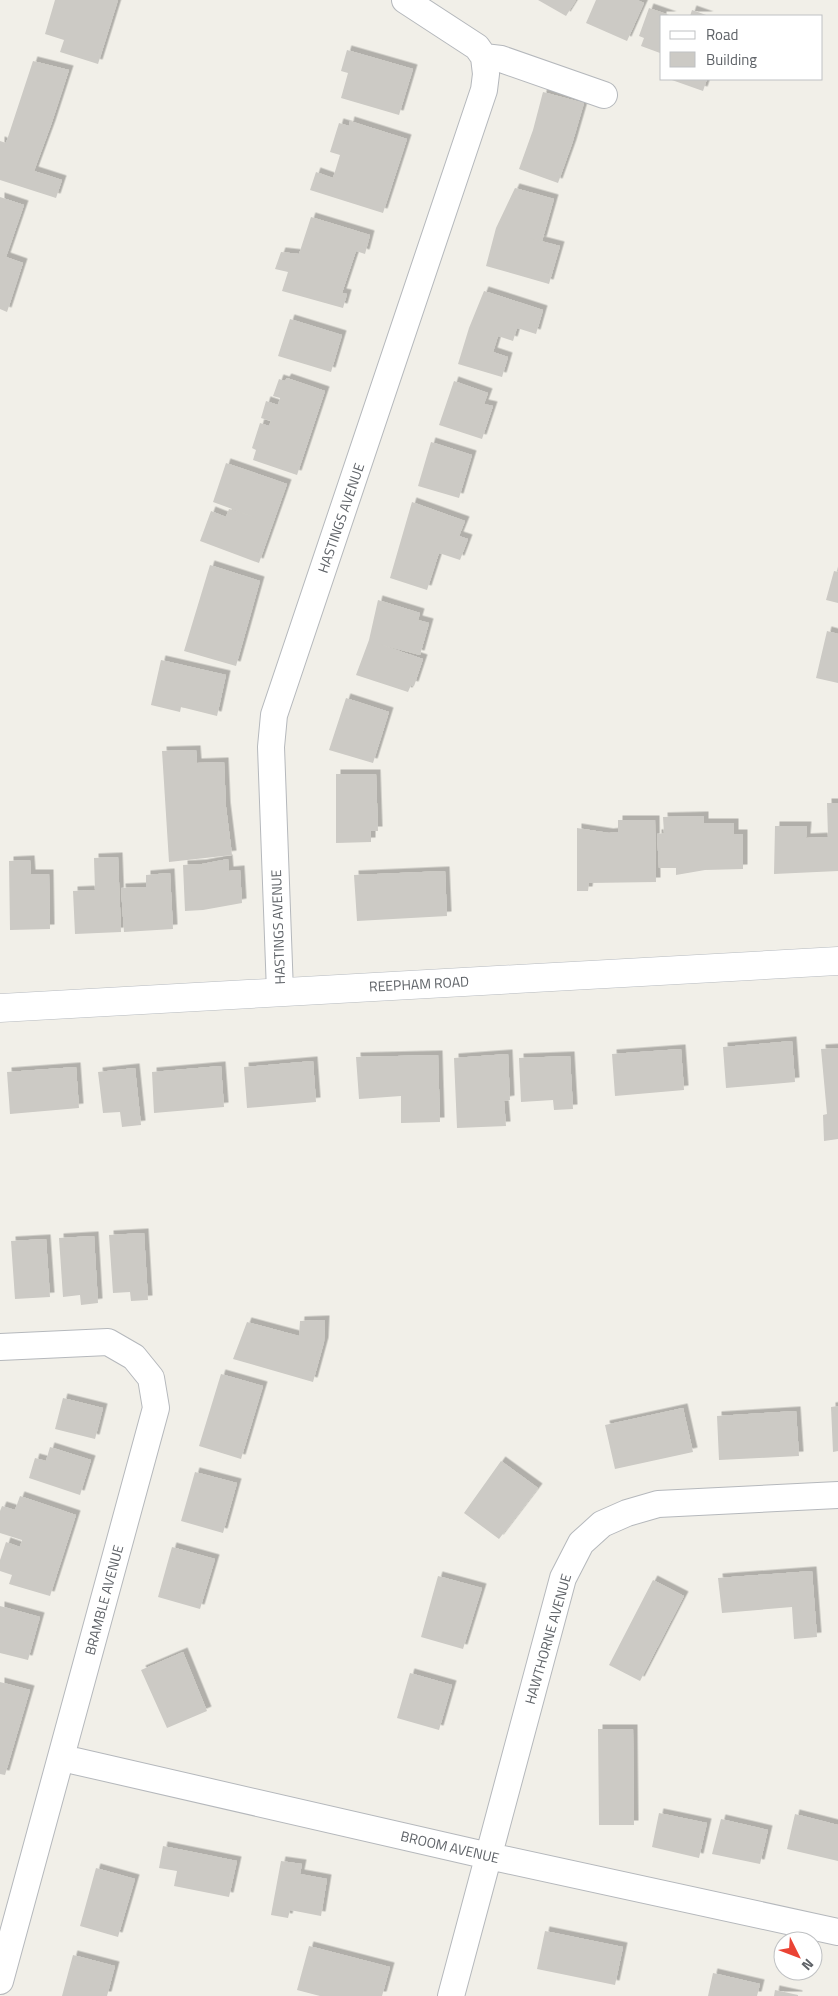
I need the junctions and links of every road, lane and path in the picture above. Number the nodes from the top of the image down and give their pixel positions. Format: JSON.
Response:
{"nodes":[{"id":1,"x":405,"y":0,"type":"edge"},
{"id":2,"x":484,"y":57,"type":"junction"},
{"id":3,"x":604,"y":94,"type":"dead end"},
{"id":4,"x":838,"y":961,"type":"edge"},
{"id":5,"x":280,"y":992,"type":"junction"},
{"id":6,"x":0,"y":1008,"type":"edge"},
{"id":7,"x":0,"y":1347,"type":"edge"},
{"id":8,"x":838,"y":1495,"type":"edge"},
{"id":9,"x":62,"y":1758,"type":"junction"},
{"id":10,"x":489,"y":1856,"type":"junction"},
{"id":11,"x":838,"y":1932,"type":"edge"},
{"id":12,"x":0,"y":1981,"type":"edge"},
{"id":13,"x":450,"y":1996,"type":"edge"}],
"edges":[{"from":1,"to":2,"type":"street"},
{"from":2,"to":3,"type":"street"},
{"from":2,"to":5,"type":"street","name":"HASTINGS AVENUE"},
{"from":4,"to":5,"type":"street","name":"REEPHAM ROAD"},
{"from":5,"to":6,"type":"street","name":"REEPHAM ROAD"},
{"from":7,"to":9,"type":"street","name":"BRAMBLE AVENUE"},
{"from":8,"to":10,"type":"street","name":"HAWTHORNE AVENUE"},
{"from":9,"to":10,"type":"street","name":"BROOM AVENUE"},
{"from":9,"to":12,"type":"street","name":"BRAMBLE AVENUE"},
{"from":10,"to":11,"type":"street","name":"BROOM AVENUE"},
{"from":10,"to":13,"type":"street","name":"HAWTHORNE AVENUE"}]}
